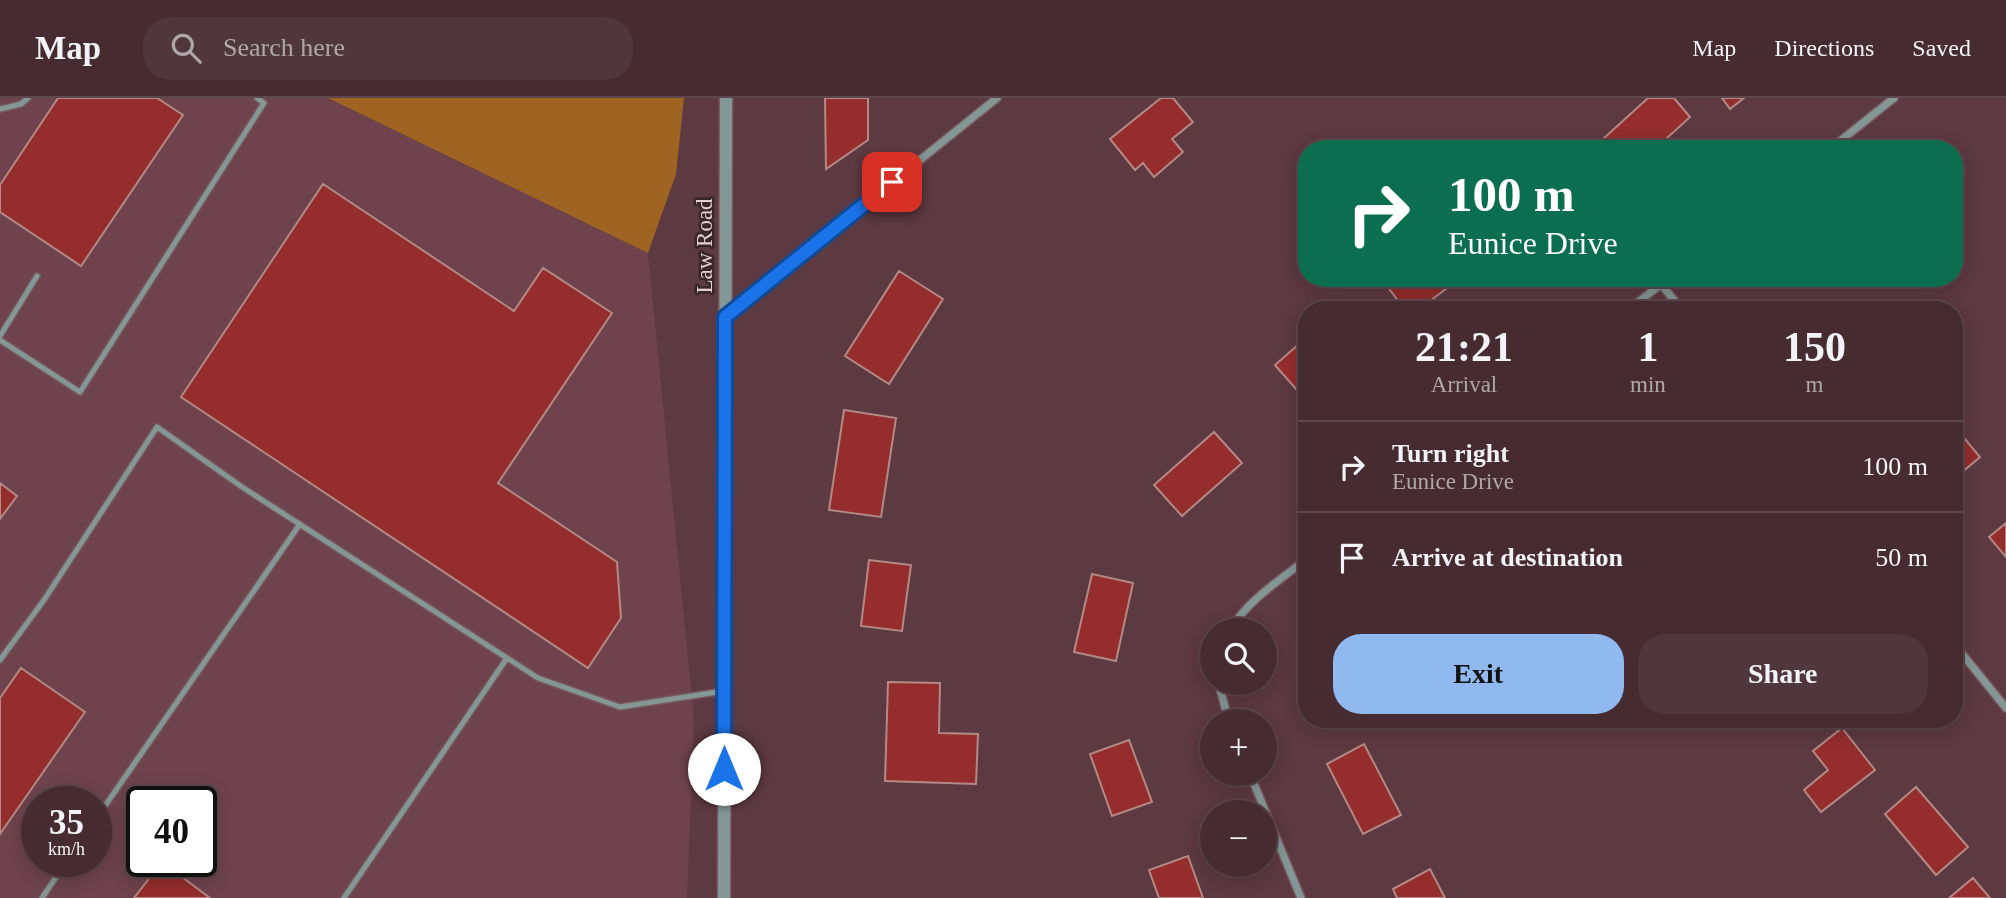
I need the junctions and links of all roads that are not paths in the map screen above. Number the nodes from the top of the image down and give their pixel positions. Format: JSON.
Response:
{"nodes":[{"id":1,"x":28,"y":98,"type":"edge"},
{"id":2,"x":257,"y":98,"type":"edge"},
{"id":3,"x":726,"y":98,"type":"edge"},
{"id":4,"x":997,"y":98,"type":"edge"},
{"id":5,"x":1894,"y":98,"type":"edge"},
{"id":6,"x":0,"y":109,"type":"edge"},
{"id":7,"x":1841,"y":140,"type":"edge"},
{"id":8,"x":37,"y":276,"type":"dead end"},
{"id":9,"x":1657,"y":287,"type":"edge"},
{"id":10,"x":1663,"y":287,"type":"edge"},
{"id":11,"x":1639,"y":301,"type":"edge"},
{"id":12,"x":1675,"y":301,"type":"edge"},
{"id":13,"x":725,"y":317,"type":"junction"},
{"id":14,"x":0,"y":338,"type":"edge"},
{"id":15,"x":300,"y":524,"type":"junction"},
{"id":16,"x":1298,"y":566,"type":"edge"},
{"id":17,"x":1240,"y":618,"type":"edge"},
{"id":18,"x":1963,"y":655,"type":"edge"},
{"id":19,"x":507,"y":658,"type":"junction"},
{"id":20,"x":0,"y":660,"type":"edge"},
{"id":21,"x":724,"y":691,"type":"junction"},
{"id":22,"x":2006,"y":708,"type":"edge"},
{"id":23,"x":1255,"y":786,"type":"edge"},
{"id":24,"x":112,"y":795,"type":"edge"},
{"id":25,"x":56,"y":877,"type":"edge"},
{"id":26,"x":42,"y":898,"type":"edge"},
{"id":27,"x":344,"y":898,"type":"edge"},
{"id":28,"x":724,"y":898,"type":"edge"},
{"id":29,"x":1301,"y":898,"type":"edge"}],
"edges":[{"from":1,"to":6,"type":"lane"},
{"from":2,"to":14,"type":"lane"},
{"from":3,"to":13,"type":"street","name":"Law Road"},
{"from":4,"to":13,"type":"street"},
{"from":5,"to":7,"type":"street"},
{"from":8,"to":14,"type":"lane"},
{"from":9,"to":11,"type":"street"},
{"from":10,"to":12,"type":"street"},
{"from":13,"to":21,"type":"street","name":"Law Road"},
{"from":15,"to":19,"type":"lane"},
{"from":15,"to":20,"type":"lane"},
{"from":15,"to":24,"type":"lane"},
{"from":16,"to":17,"type":"street"},
{"from":18,"to":22,"type":"street"},
{"from":19,"to":21,"type":"lane"},
{"from":19,"to":27,"type":"lane"},
{"from":21,"to":28,"type":"street","name":"Law Road"},
{"from":23,"to":29,"type":"street"},
{"from":25,"to":26,"type":"lane"}]}
